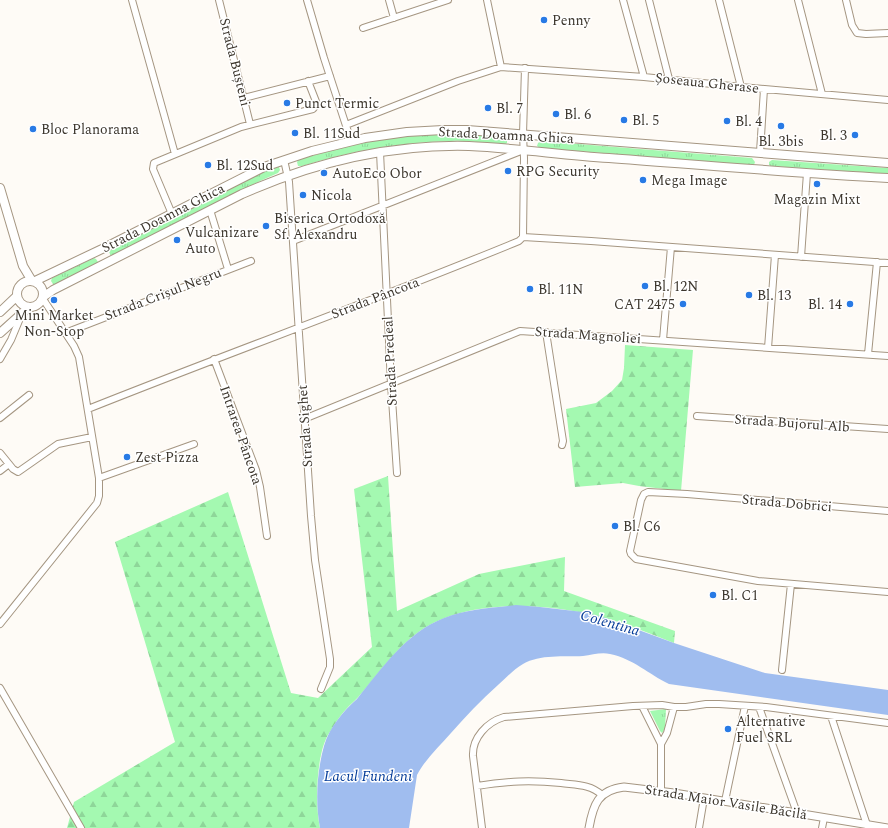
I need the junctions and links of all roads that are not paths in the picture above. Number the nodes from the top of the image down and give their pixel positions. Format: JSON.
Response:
{"nodes":[{"id":1,"x":132,"y":0,"type":"edge"},
{"id":2,"x":219,"y":0,"type":"edge"},
{"id":3,"x":307,"y":0,"type":"edge"},
{"id":4,"x":389,"y":0,"type":"edge"},
{"id":5,"x":448,"y":0,"type":"edge"},
{"id":6,"x":487,"y":0,"type":"edge"},
{"id":7,"x":623,"y":0,"type":"edge"},
{"id":8,"x":649,"y":0,"type":"edge"},
{"id":9,"x":719,"y":0,"type":"edge"},
{"id":10,"x":798,"y":0,"type":"edge"},
{"id":11,"x":846,"y":0,"type":"edge"},
{"id":12,"x":394,"y":18,"type":"junction"},
{"id":13,"x":363,"y":28,"type":"dead end"},
{"id":14,"x":888,"y":33,"type":"edge"},
{"id":15,"x":501,"y":67,"type":"junction"},
{"id":16,"x":525,"y":68,"type":"junction"},
{"id":17,"x":330,"y":76,"type":"junction"},
{"id":18,"x":644,"y":77,"type":"junction"},
{"id":19,"x":669,"y":79,"type":"junction"},
{"id":20,"x":308,"y":81,"type":"junction"},
{"id":21,"x":741,"y":87,"type":"junction"},
{"id":22,"x":764,"y":89,"type":"junction"},
{"id":23,"x":822,"y":94,"type":"junction"},
{"id":24,"x":244,"y":98,"type":"junction"},
{"id":25,"x":888,"y":100,"type":"edge"},
{"id":26,"x":250,"y":124,"type":"junction"},
{"id":27,"x":346,"y":124,"type":"junction"},
{"id":28,"x":522,"y":134,"type":"junction"},
{"id":29,"x":351,"y":141,"type":"junction"},
{"id":30,"x":523,"y":151,"type":"junction"},
{"id":31,"x":380,"y":152,"type":"junction"},
{"id":32,"x":760,"y":152,"type":"junction"},
{"id":33,"x":175,"y":154,"type":"junction"},
{"id":34,"x":284,"y":160,"type":"junction"},
{"id":35,"x":888,"y":163,"type":"edge"},
{"id":36,"x":807,"y":173,"type":"junction"},
{"id":37,"x":288,"y":175,"type":"junction"},
{"id":38,"x":888,"y":178,"type":"edge"},
{"id":39,"x":0,"y":188,"type":"edge"},
{"id":40,"x":383,"y":205,"type":"junction"},
{"id":41,"x":210,"y":210,"type":"junction"},
{"id":42,"x":172,"y":214,"type":"junction"},
{"id":43,"x":523,"y":237,"type":"junction"},
{"id":44,"x":293,"y":242,"type":"junction"},
{"id":45,"x":671,"y":247,"type":"junction"},
{"id":46,"x":102,"y":249,"type":"junction"},
{"id":47,"x":775,"y":255,"type":"junction"},
{"id":48,"x":801,"y":257,"type":"junction"},
{"id":49,"x":251,"y":260,"type":"dead end"},
{"id":50,"x":108,"y":262,"type":"junction"},
{"id":51,"x":877,"y":262,"type":"junction"},
{"id":52,"x":888,"y":263,"type":"edge"},
{"id":53,"x":23,"y":266,"type":"junction"},
{"id":54,"x":228,"y":269,"type":"junction"},
{"id":55,"x":34,"y":281,"type":"junction"},
{"id":56,"x":22,"y":284,"type":"junction"},
{"id":57,"x":387,"y":294,"type":"junction"},
{"id":58,"x":17,"y":296,"type":"junction"},
{"id":59,"x":43,"y":298,"type":"junction"},
{"id":60,"x":29,"y":307,"type":"junction"},
{"id":61,"x":0,"y":312,"type":"edge"},
{"id":62,"x":21,"y":316,"type":"junction"},
{"id":63,"x":298,"y":327,"type":"junction"},
{"id":64,"x":65,"y":332,"type":"junction"},
{"id":65,"x":546,"y":332,"type":"junction"},
{"id":66,"x":0,"y":333,"type":"edge"},
{"id":67,"x":663,"y":340,"type":"junction"},
{"id":68,"x":768,"y":348,"type":"junction"},
{"id":69,"x":868,"y":354,"type":"junction"},
{"id":70,"x":888,"y":356,"type":"edge"},
{"id":71,"x":214,"y":358,"type":"junction"},
{"id":72,"x":0,"y":359,"type":"edge"},
{"id":73,"x":391,"y":384,"type":"junction"},
{"id":74,"x":29,"y":395,"type":"dead end"},
{"id":75,"x":88,"y":409,"type":"junction"},
{"id":76,"x":697,"y":416,"type":"dead end"},
{"id":77,"x":0,"y":418,"type":"edge"},
{"id":78,"x":304,"y":419,"type":"junction"},
{"id":79,"x":888,"y":429,"type":"edge"},
{"id":80,"x":92,"y":437,"type":"junction"},
{"id":81,"x":194,"y":444,"type":"dead end"},
{"id":82,"x":562,"y":445,"type":"dead end"},
{"id":83,"x":0,"y":453,"type":"edge"},
{"id":84,"x":9,"y":464,"type":"junction"},
{"id":85,"x":0,"y":471,"type":"edge"},
{"id":86,"x":397,"y":473,"type":"dead end"},
{"id":87,"x":99,"y":478,"type":"junction"},
{"id":88,"x":888,"y":511,"type":"edge"},
{"id":89,"x":267,"y":536,"type":"dead end"},
{"id":90,"x":791,"y":584,"type":"junction"},
{"id":91,"x":888,"y":592,"type":"edge"},
{"id":92,"x":0,"y":624,"type":"edge"},
{"id":93,"x":782,"y":670,"type":"dead end"},
{"id":94,"x":0,"y":688,"type":"edge"},
{"id":95,"x":321,"y":689,"type":"dead end"},
{"id":96,"x":642,"y":706,"type":"junction"},
{"id":97,"x":744,"y":706,"type":"junction"},
{"id":98,"x":759,"y":706,"type":"junction"},
{"id":99,"x":674,"y":707,"type":"junction"},
{"id":100,"x":831,"y":716,"type":"junction"},
{"id":101,"x":888,"y":723,"type":"edge"},
{"id":102,"x":661,"y":744,"type":"junction"},
{"id":103,"x":477,"y":786,"type":"junction"},
{"id":104,"x":661,"y":791,"type":"junction"},
{"id":105,"x":602,"y":795,"type":"junction"},
{"id":106,"x":704,"y":798,"type":"junction"},
{"id":107,"x":725,"y":801,"type":"junction"},
{"id":108,"x":797,"y":813,"type":"junction"},
{"id":109,"x":824,"y":818,"type":"junction"},
{"id":110,"x":867,"y":824,"type":"junction"},
{"id":111,"x":81,"y":828,"type":"edge"},
{"id":112,"x":482,"y":828,"type":"edge"},
{"id":113,"x":589,"y":828,"type":"edge"},
{"id":114,"x":699,"y":828,"type":"edge"},
{"id":115,"x":822,"y":828,"type":"edge"},
{"id":116,"x":888,"y":828,"type":"edge"}],
"edges":[{"from":1,"to":33,"type":"street"},
{"from":2,"to":24,"type":"street","name":"Strada Bușteni"},
{"from":3,"to":17,"type":"street"},
{"from":4,"to":12,"type":"street"},
{"from":5,"to":12,"type":"street"},
{"from":6,"to":15,"type":"street"},
{"from":7,"to":18,"type":"street"},
{"from":8,"to":19,"type":"street"},
{"from":9,"to":21,"type":"street"},
{"from":10,"to":23,"type":"street"},
{"from":11,"to":14,"type":"street"},
{"from":12,"to":13,"type":"street"},
{"from":15,"to":16,"type":"street","name":"Șoseaua Gherase"},
{"from":15,"to":27,"type":"street","name":"Șoseaua Gherase"},
{"from":16,"to":18,"type":"street","name":"Șoseaua Gherase"},
{"from":16,"to":28,"type":"street"},
{"from":17,"to":20,"type":"street"},
{"from":17,"to":27,"type":"street"},
{"from":18,"to":19,"type":"street","name":"Șoseaua Gherase"},
{"from":19,"to":21,"type":"street","name":"Șoseaua Gherase"},
{"from":20,"to":24,"type":"street"},
{"from":20,"to":26,"type":"street"},
{"from":21,"to":22,"type":"street","name":"Șoseaua Gherase"},
{"from":22,"to":23,"type":"street","name":"Șoseaua Gherase"},
{"from":22,"to":32,"type":"street"},
{"from":23,"to":25,"type":"street","name":"Șoseaua Gherase"},
{"from":24,"to":26,"type":"street","name":"Strada Bușteni"},
{"from":26,"to":33,"type":"street"},
{"from":27,"to":29,"type":"street"},
{"from":28,"to":29,"type":"main road","name":"Strada Doamna Ghica"},
{"from":28,"to":30,"type":"street"},
{"from":28,"to":32,"type":"main road","name":"Strada Doamna Ghica"},
{"from":29,"to":34,"type":"main road","name":"Strada Doamna Ghica"},
{"from":30,"to":31,"type":"main road","name":"Strada Doamna Ghica"},
{"from":30,"to":36,"type":"main road","name":"Strada Doamna Ghica"},
{"from":30,"to":40,"type":"street"},
{"from":30,"to":43,"type":"street"},
{"from":31,"to":37,"type":"main road","name":"Strada Doamna Ghica"},
{"from":31,"to":40,"type":"street","name":"Strada Predeal"},
{"from":32,"to":35,"type":"main road","name":"Strada Doamna Ghica"},
{"from":33,"to":42,"type":"street"},
{"from":34,"to":37,"type":"street","name":"Strada Sighet"},
{"from":34,"to":42,"type":"main road","name":"Strada Doamna Ghica"},
{"from":36,"to":38,"type":"main road","name":"Strada Doamna Ghica"},
{"from":36,"to":48,"type":"street"},
{"from":37,"to":41,"type":"main road","name":"Strada Doamna Ghica"},
{"from":37,"to":44,"type":"street","name":"Strada Sighet"},
{"from":39,"to":53,"type":"main road"},
{"from":40,"to":44,"type":"street"},
{"from":40,"to":57,"type":"street","name":"Strada Predeal"},
{"from":41,"to":50,"type":"main road","name":"Strada Doamna Ghica"},
{"from":41,"to":54,"type":"street","name":"Strada Crișul Negru"},
{"from":42,"to":46,"type":"main road","name":"Strada Doamna Ghica"},
{"from":43,"to":45,"type":"street"},
{"from":43,"to":57,"type":"street","name":"Strada Pâncota"},
{"from":44,"to":63,"type":"street","name":"Strada Sighet"},
{"from":45,"to":47,"type":"street"},
{"from":45,"to":67,"type":"street"},
{"from":46,"to":50,"type":"main road"},
{"from":46,"to":55,"type":"main road","name":"Strada Doamna Ghica"},
{"from":47,"to":48,"type":"street"},
{"from":47,"to":68,"type":"street"},
{"from":48,"to":51,"type":"street"},
{"from":49,"to":54,"type":"street"},
{"from":50,"to":59,"type":"main road","name":"Strada Doamna Ghica"},
{"from":51,"to":52,"type":"street"},
{"from":51,"to":69,"type":"street"},
{"from":53,"to":55,"type":"main road"},
{"from":53,"to":56,"type":"main road"},
{"from":54,"to":64,"type":"street","name":"Strada Crișul Negru"},
{"from":55,"to":56,"type":"main road","name":"Strada Doamna Ghica"},
{"from":55,"to":59,"type":"main road"},
{"from":56,"to":58,"type":"main road"},
{"from":57,"to":63,"type":"street","name":"Strada Pâncota"},
{"from":57,"to":73,"type":"street","name":"Strada Predeal"},
{"from":58,"to":60,"type":"main road"},
{"from":58,"to":61,"type":"main road"},
{"from":59,"to":60,"type":"main road","name":"Strada Doamna Ghica"},
{"from":59,"to":64,"type":"street"},
{"from":60,"to":62,"type":"main road","name":"Strada Doamna Ghica"},
{"from":62,"to":66,"type":"main road","name":"Strada Doamna Ghica"},
{"from":62,"to":72,"type":"street"},
{"from":63,"to":71,"type":"street","name":"Strada Pâncota"},
{"from":63,"to":78,"type":"street","name":"Strada Sighet"},
{"from":64,"to":75,"type":"street"},
{"from":65,"to":67,"type":"street","name":"Strada Magnoliei"},
{"from":65,"to":73,"type":"street","name":"Strada Magnoliei"},
{"from":65,"to":82,"type":"street"},
{"from":67,"to":68,"type":"street","name":"Strada Magnoliei"},
{"from":68,"to":69,"type":"street","name":"Strada Magnoliei"},
{"from":69,"to":70,"type":"street","name":"Strada Magnoliei"},
{"from":71,"to":75,"type":"street","name":"Strada Pâncota"},
{"from":71,"to":89,"type":"street","name":"Intrarea Pâncota"},
{"from":73,"to":78,"type":"street","name":"Strada Magnoliei"},
{"from":73,"to":86,"type":"street","name":"Strada Predeal"},
{"from":74,"to":77,"type":"street"},
{"from":75,"to":80,"type":"street"},
{"from":76,"to":79,"type":"street","name":"Strada Bujorul Alb"},
{"from":78,"to":95,"type":"street","name":"Strada Sighet"},
{"from":80,"to":84,"type":"street"},
{"from":80,"to":87,"type":"street"},
{"from":81,"to":87,"type":"street"},
{"from":83,"to":84,"type":"street"},
{"from":84,"to":85,"type":"street"},
{"from":87,"to":92,"type":"street"},
{"from":88,"to":90,"type":"street","name":"Strada Dobrici"},
{"from":90,"to":91,"type":"street"},
{"from":90,"to":93,"type":"street"},
{"from":94,"to":111,"type":"street"},
{"from":96,"to":99,"type":"street"},
{"from":96,"to":102,"type":"street"},
{"from":96,"to":103,"type":"street"},
{"from":97,"to":98,"type":"street"},
{"from":97,"to":99,"type":"street"},
{"from":97,"to":107,"type":"street"},
{"from":98,"to":100,"type":"street"},
{"from":98,"to":108,"type":"street"},
{"from":99,"to":102,"type":"street"},
{"from":100,"to":101,"type":"street"},
{"from":100,"to":110,"type":"street"},
{"from":102,"to":104,"type":"street"},
{"from":103,"to":105,"type":"street"},
{"from":103,"to":112,"type":"street"},
{"from":104,"to":105,"type":"street","name":"Strada Maior Vasile Băcilă"},
{"from":104,"to":106,"type":"street","name":"Strada Maior Vasile Băcilă"},
{"from":105,"to":113,"type":"street"},
{"from":106,"to":107,"type":"street","name":"Strada Maior Vasile Băcilă"},
{"from":106,"to":114,"type":"street"},
{"from":107,"to":108,"type":"street","name":"Strada Maior Vasile Băcilă"},
{"from":108,"to":109,"type":"street","name":"Strada Maior Vasile Băcilă"},
{"from":109,"to":110,"type":"street","name":"Strada Maior Vasile Băcilă"},
{"from":109,"to":115,"type":"street"},
{"from":110,"to":116,"type":"street","name":"Strada Maior Vasile Băcilă"}]}
